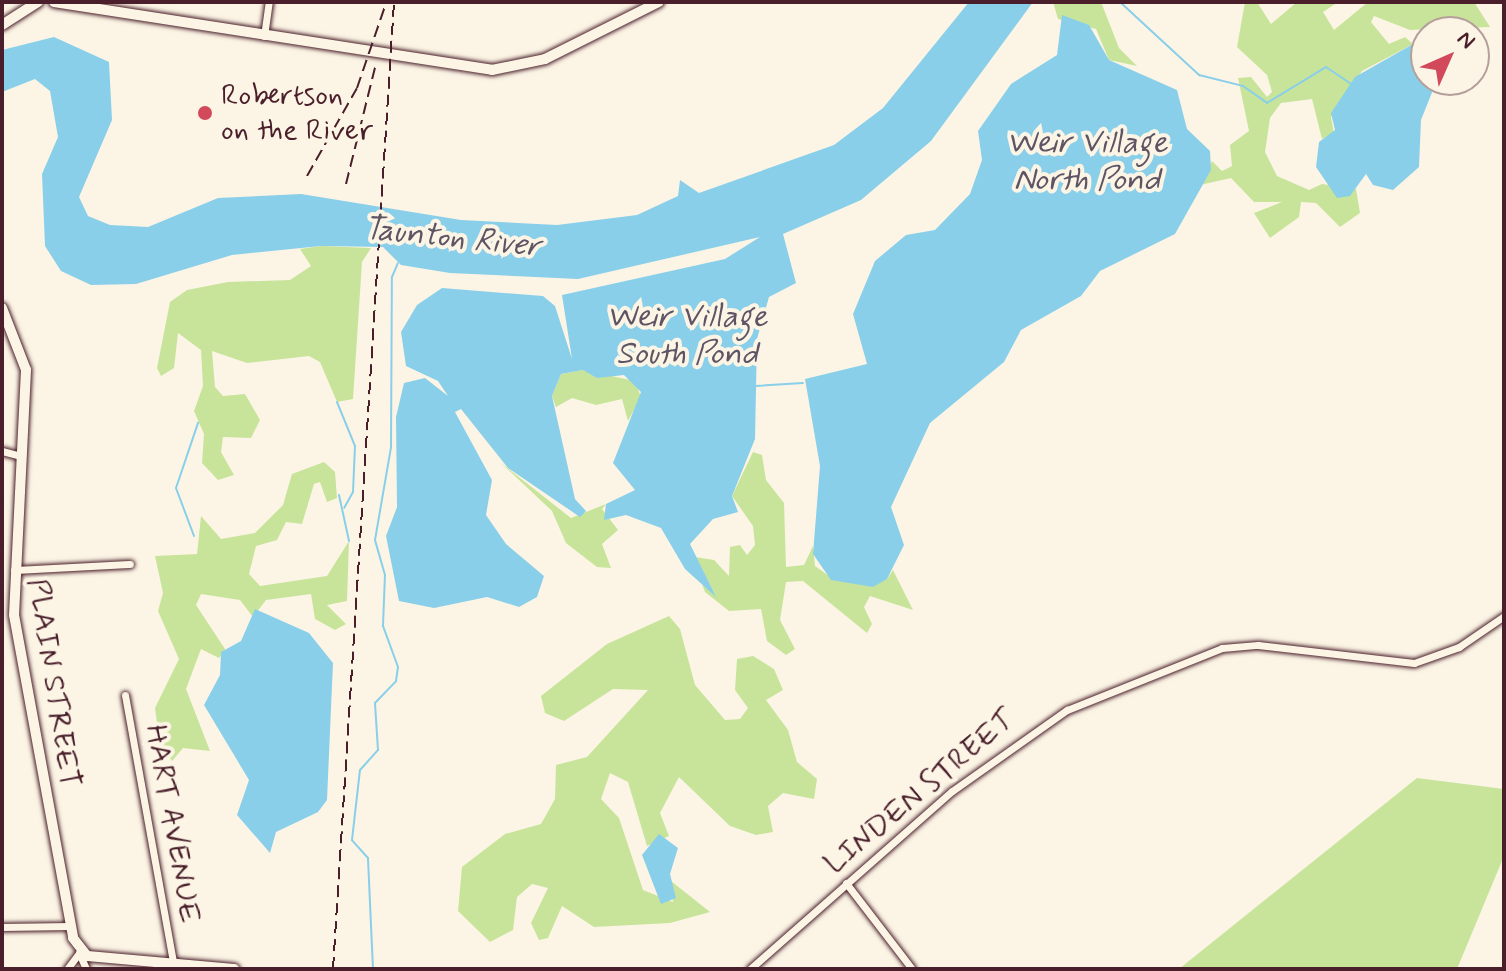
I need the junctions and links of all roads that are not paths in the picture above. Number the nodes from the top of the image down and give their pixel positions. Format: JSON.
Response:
{"nodes":[{"id":1,"x":38,"y":2,"type":"edge"},
{"id":2,"x":54,"y":2,"type":"edge"},
{"id":3,"x":269,"y":2,"type":"edge"},
{"id":4,"x":659,"y":2,"type":"edge"},
{"id":5,"x":2,"y":25,"type":"edge"},
{"id":6,"x":264,"y":38,"type":"junction"},
{"id":7,"x":2,"y":308,"type":"edge"},
{"id":8,"x":2,"y":451,"type":"edge"},
{"id":9,"x":21,"y":456,"type":"junction"},
{"id":10,"x":130,"y":564,"type":"dead end"},
{"id":11,"x":12,"y":570,"type":"junction"},
{"id":12,"x":1504,"y":616,"type":"edge"},
{"id":13,"x":125,"y":695,"type":"dead end"},
{"id":14,"x":846,"y":883,"type":"junction"},
{"id":15,"x":70,"y":926,"type":"junction"},
{"id":16,"x":2,"y":927,"type":"edge"},
{"id":17,"x":79,"y":953,"type":"junction"},
{"id":18,"x":173,"y":962,"type":"junction"},
{"id":19,"x":67,"y":969,"type":"edge"},
{"id":20,"x":86,"y":969,"type":"edge"},
{"id":21,"x":234,"y":969,"type":"edge"},
{"id":22,"x":750,"y":969,"type":"edge"},
{"id":23,"x":912,"y":969,"type":"edge"}],
"edges":[{"from":1,"to":5,"type":"main road"},
{"from":2,"to":6,"type":"main road"},
{"from":3,"to":6,"type":"street"},
{"from":4,"to":6,"type":"main road"},
{"from":7,"to":9,"type":"main road","name":"PLAIN STREET"},
{"from":8,"to":9,"type":"street"},
{"from":9,"to":11,"type":"main road","name":"PLAIN STREET"},
{"from":10,"to":11,"type":"street"},
{"from":11,"to":15,"type":"main road","name":"PLAIN STREET"},
{"from":12,"to":14,"type":"street","name":"LINDEN STREET"},
{"from":13,"to":18,"type":"street","name":"HART AVENUE"},
{"from":14,"to":22,"type":"street","name":"LINDEN STREET"},
{"from":14,"to":23,"type":"street"},
{"from":15,"to":16,"type":"street"},
{"from":15,"to":17,"type":"main road","name":"PLAIN STREET"},
{"from":17,"to":18,"type":"main road"},
{"from":17,"to":19,"type":"street"},
{"from":17,"to":20,"type":"street","name":"PLAIN STREET"},
{"from":18,"to":21,"type":"main road"}]}
